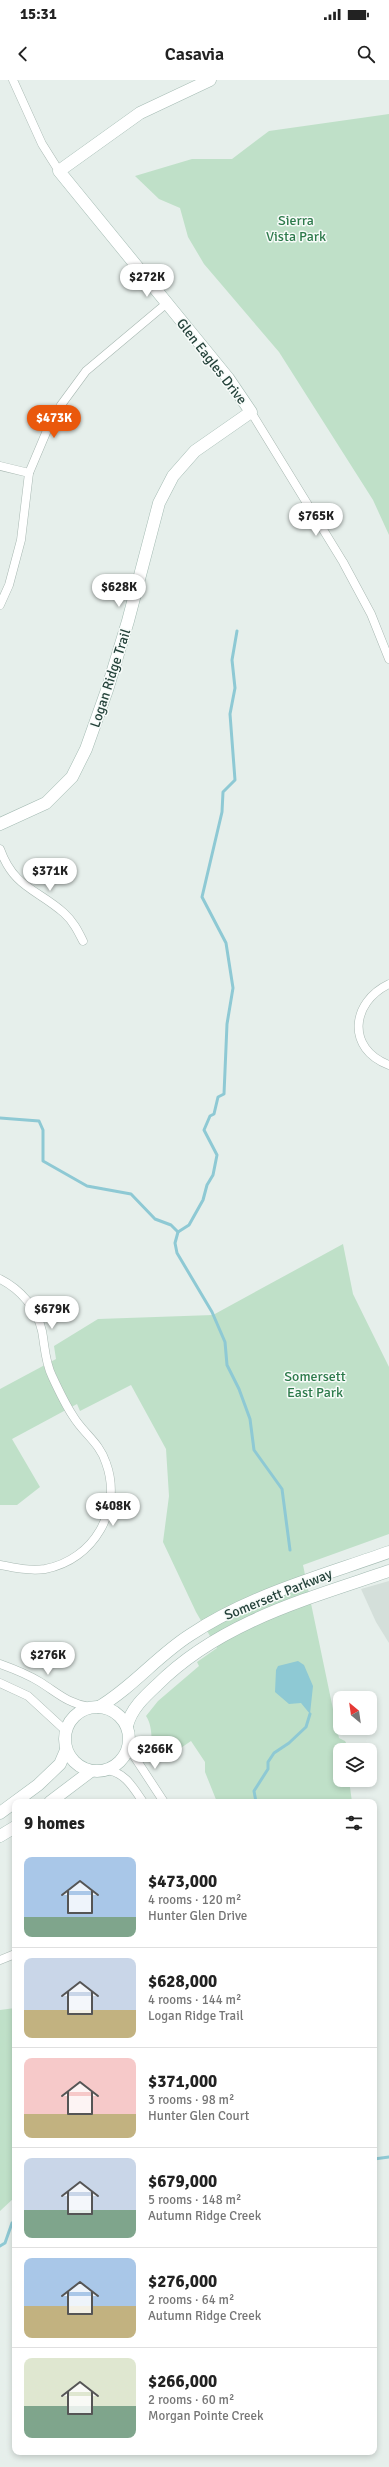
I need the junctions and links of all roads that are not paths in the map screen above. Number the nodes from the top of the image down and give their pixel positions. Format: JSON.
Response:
{"nodes":[{"id":1,"x":13,"y":80,"type":"edge"},
{"id":2,"x":210,"y":80,"type":"edge"},
{"id":3,"x":59,"y":171,"type":"junction"},
{"id":4,"x":166,"y":303,"type":"junction"},
{"id":5,"x":251,"y":412,"type":"junction"},
{"id":6,"x":0,"y":466,"type":"edge"},
{"id":7,"x":29,"y":474,"type":"junction"},
{"id":8,"x":0,"y":604,"type":"edge"},
{"id":9,"x":389,"y":659,"type":"edge"},
{"id":10,"x":0,"y":824,"type":"edge"},
{"id":11,"x":0,"y":849,"type":"edge"},
{"id":12,"x":83,"y":941,"type":"dead end"},
{"id":13,"x":389,"y":984,"type":"edge"},
{"id":14,"x":389,"y":1065,"type":"edge"},
{"id":15,"x":0,"y":1279,"type":"edge"},
{"id":16,"x":389,"y":1552,"type":"edge"},
{"id":17,"x":0,"y":1565,"type":"edge"},
{"id":18,"x":389,"y":1571,"type":"edge"},
{"id":19,"x":0,"y":1664,"type":"edge"},
{"id":20,"x":0,"y":1683,"type":"edge"},
{"id":21,"x":95,"y":1707,"type":"junction"},
{"id":22,"x":127,"y":1726,"type":"junction"},
{"id":23,"x":66,"y":1731,"type":"junction"},
{"id":24,"x":128,"y":1747,"type":"junction"},
{"id":25,"x":66,"y":1750,"type":"junction"},
{"id":26,"x":105,"y":1770,"type":"junction"},
{"id":27,"x":91,"y":1771,"type":"junction"},
{"id":28,"x":19,"y":1799,"type":"edge"},
{"id":29,"x":54,"y":1799,"type":"edge"},
{"id":30,"x":141,"y":1799,"type":"edge"},
{"id":31,"x":162,"y":1799,"type":"edge"},
{"id":32,"x":12,"y":1804,"type":"edge"},
{"id":33,"x":0,"y":1813,"type":"edge"},
{"id":34,"x":12,"y":1829,"type":"edge"},
{"id":35,"x":0,"y":1836,"type":"edge"},
{"id":36,"x":12,"y":1955,"type":"edge"},
{"id":37,"x":0,"y":1960,"type":"edge"}],
"edges":[{"from":1,"to":3,"type":"street","name":"Glen Eagles Drive"},
{"from":2,"to":3,"type":"main road"},
{"from":3,"to":4,"type":"main road","name":"Glen Eagles Drive"},
{"from":4,"to":5,"type":"main road","name":"Glen Eagles Drive"},
{"from":4,"to":7,"type":"street"},
{"from":5,"to":9,"type":"street","name":"Glen Eagles Drive"},
{"from":5,"to":10,"type":"main road","name":"Logan Ridge Trail"},
{"from":6,"to":7,"type":"street"},
{"from":7,"to":8,"type":"street"},
{"from":11,"to":12,"type":"street"},
{"from":13,"to":14,"type":"street"},
{"from":15,"to":17,"type":"street"},
{"from":16,"to":21,"type":"main road","name":"Somersett Parkway"},
{"from":18,"to":22,"type":"main road","name":"Somersett Parkway"},
{"from":19,"to":21,"type":"street"},
{"from":20,"to":23,"type":"street"},
{"from":21,"to":22,"type":"main road"},
{"from":21,"to":23,"type":"main road"},
{"from":22,"to":24,"type":"main road"},
{"from":23,"to":25,"type":"main road"},
{"from":24,"to":26,"type":"main road"},
{"from":24,"to":31,"type":"street"},
{"from":25,"to":27,"type":"main road"},
{"from":25,"to":28,"type":"main road"},
{"from":26,"to":27,"type":"main road"},
{"from":26,"to":30,"type":"street"},
{"from":27,"to":29,"type":"main road"},
{"from":32,"to":33,"type":"main road"},
{"from":34,"to":35,"type":"main road"},
{"from":36,"to":37,"type":"street"}]}
